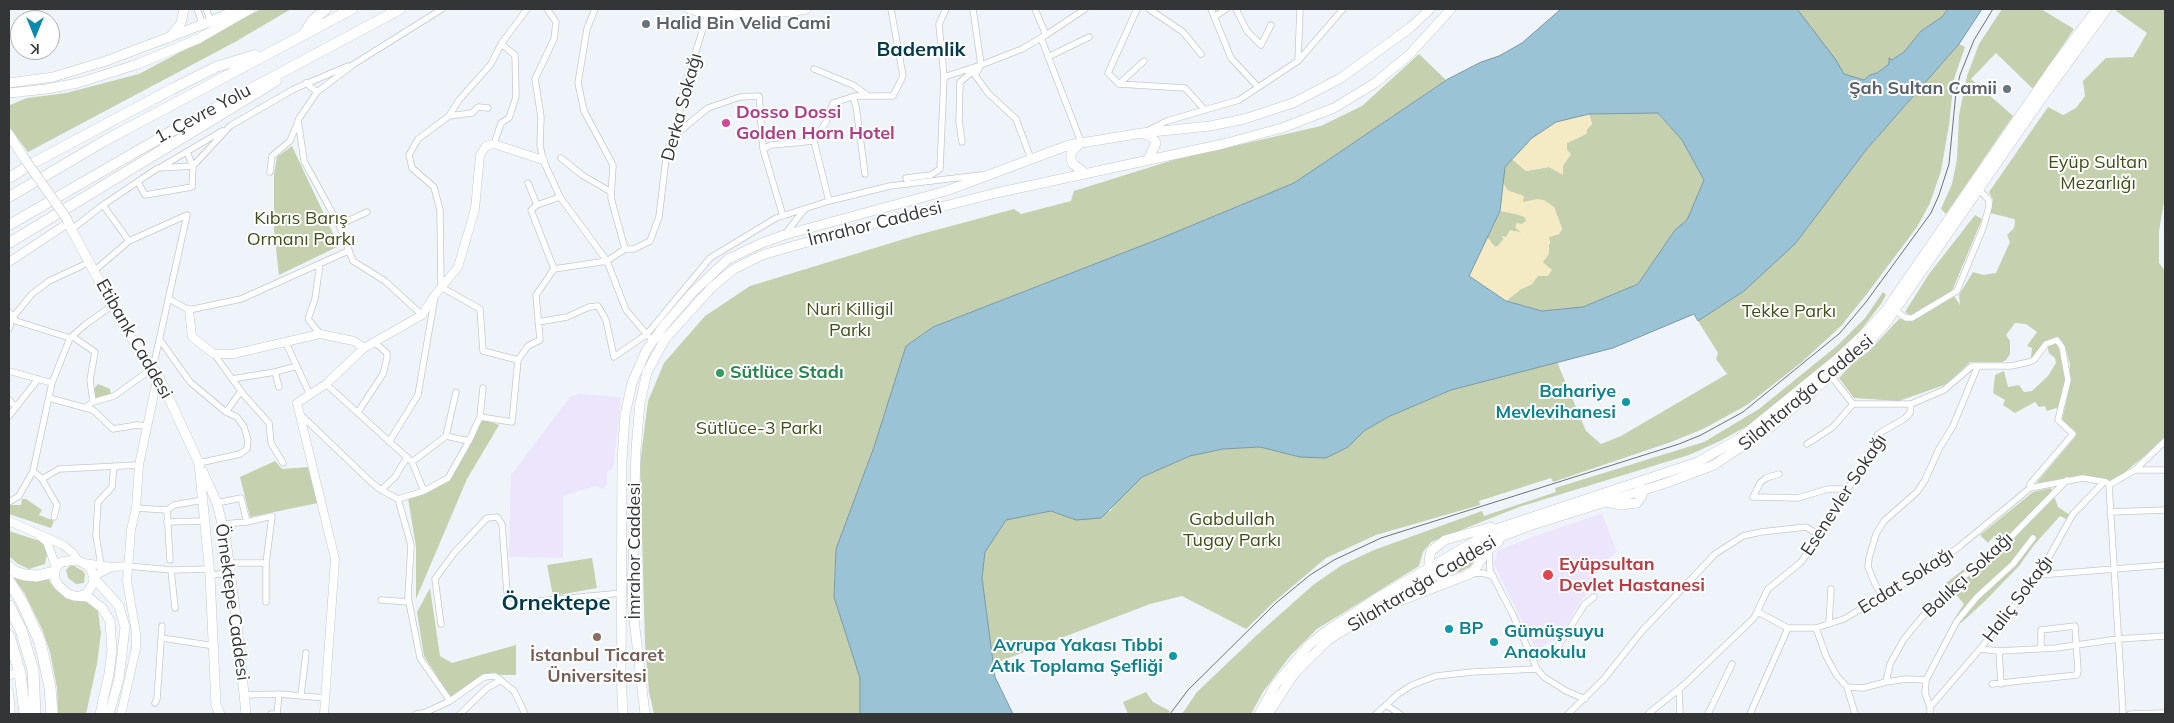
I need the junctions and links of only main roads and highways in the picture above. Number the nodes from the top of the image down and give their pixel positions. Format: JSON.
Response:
{"nodes":[{"id":1,"x":184,"y":9,"type":"edge"},
{"id":2,"x":238,"y":9,"type":"edge"},
{"id":3,"x":250,"y":9,"type":"edge"},
{"id":4,"x":326,"y":9,"type":"edge"},
{"id":5,"x":352,"y":9,"type":"edge"},
{"id":6,"x":400,"y":9,"type":"edge"},
{"id":7,"x":690,"y":9,"type":"edge"},
{"id":8,"x":806,"y":9,"type":"edge"},
{"id":9,"x":1430,"y":9,"type":"edge"},
{"id":10,"x":1451,"y":9,"type":"edge"},
{"id":11,"x":2096,"y":9,"type":"edge"},
{"id":12,"x":2107,"y":9,"type":"edge"},
{"id":13,"x":786,"y":10,"type":"edge"},
{"id":14,"x":303,"y":34,"type":"junction"},
{"id":15,"x":169,"y":38,"type":"junction"},
{"id":16,"x":267,"y":53,"type":"junction"},
{"id":17,"x":296,"y":65,"type":"junction"},
{"id":18,"x":9,"y":84,"type":"edge"},
{"id":19,"x":12,"y":93,"type":"edge"},
{"id":20,"x":9,"y":100,"type":"edge"},
{"id":21,"x":1142,"y":133,"type":"junction"},
{"id":22,"x":9,"y":134,"type":"edge"},
{"id":23,"x":9,"y":142,"type":"edge"},
{"id":24,"x":1081,"y":142,"type":"junction"},
{"id":25,"x":22,"y":159,"type":"junction"},
{"id":26,"x":1148,"y":160,"type":"junction"},
{"id":27,"x":1086,"y":174,"type":"junction"},
{"id":28,"x":9,"y":178,"type":"edge"},
{"id":29,"x":9,"y":197,"type":"edge"},
{"id":30,"x":9,"y":225,"type":"edge"},
{"id":31,"x":9,"y":243,"type":"edge"},
{"id":32,"x":739,"y":253,"type":"junction"},
{"id":33,"x":746,"y":264,"type":"junction"},
{"id":34,"x":199,"y":463,"type":"junction"},
{"id":35,"x":1639,"y":487,"type":"junction"},
{"id":36,"x":203,"y":503,"type":"junction"},
{"id":37,"x":217,"y":503,"type":"junction"},
{"id":38,"x":1510,"y":523,"type":"junction"},
{"id":39,"x":1503,"y":536,"type":"junction"},
{"id":40,"x":9,"y":567,"type":"edge"},
{"id":41,"x":55,"y":569,"type":"junction"},
{"id":42,"x":1433,"y":570,"type":"junction"},
{"id":43,"x":94,"y":577,"type":"junction"},
{"id":44,"x":9,"y":581,"type":"edge"},
{"id":45,"x":1450,"y":581,"type":"junction"},
{"id":46,"x":80,"y":596,"type":"junction"},
{"id":47,"x":9,"y":606,"type":"edge"},
{"id":48,"x":1380,"y":607,"type":"junction"},
{"id":49,"x":9,"y":620,"type":"edge"},
{"id":50,"x":635,"y":628,"type":"junction"},
{"id":51,"x":622,"y":629,"type":"junction"},
{"id":52,"x":9,"y":636,"type":"edge"},
{"id":53,"x":15,"y":674,"type":"edge"},
{"id":54,"x":34,"y":694,"type":"junction"},
{"id":55,"x":25,"y":714,"type":"edge"},
{"id":56,"x":35,"y":714,"type":"edge"},
{"id":57,"x":52,"y":714,"type":"edge"},
{"id":58,"x":100,"y":714,"type":"edge"},
{"id":59,"x":109,"y":714,"type":"edge"},
{"id":60,"x":220,"y":714,"type":"edge"},
{"id":61,"x":246,"y":714,"type":"edge"},
{"id":62,"x":623,"y":714,"type":"edge"},
{"id":63,"x":645,"y":714,"type":"edge"},
{"id":64,"x":1259,"y":714,"type":"edge"},
{"id":65,"x":1268,"y":714,"type":"edge"}],
"edges":[{"from":1,"to":15,"type":"main road"},
{"from":2,"to":15,"type":"main road"},
{"from":3,"to":19,"type":"main road"},
{"from":4,"to":14,"type":"highway"},
{"from":5,"to":14,"type":"highway","name":"1. Çevre Yolu"},
{"from":6,"to":17,"type":"highway","name":"1. Çevre Yolu"},
{"from":7,"to":13,"type":"main road"},
{"from":8,"to":13,"type":"main road"},
{"from":9,"to":21,"type":"main road","name":"İmrahor Caddesi"},
{"from":10,"to":26,"type":"main road","name":"İmrahor Caddesi"},
{"from":11,"to":35,"type":"main road","name":"Silahtarağa Caddesi"},
{"from":12,"to":35,"type":"main road","name":"Silahtarağa Caddesi"},
{"from":14,"to":16,"type":"highway","name":"1. Çevre Yolu"},
{"from":15,"to":18,"type":"main road"},
{"from":16,"to":28,"type":"highway"},
{"from":16,"to":29,"type":"highway","name":"1. Çevre Yolu"},
{"from":17,"to":30,"type":"highway","name":"1. Çevre Yolu"},
{"from":17,"to":31,"type":"highway"},
{"from":19,"to":20,"type":"main road"},
{"from":21,"to":24,"type":"main road","name":"İmrahor Caddesi"},
{"from":21,"to":26,"type":"main road"},
{"from":22,"to":25,"type":"main road","name":"Etibank Caddesi"},
{"from":23,"to":25,"type":"main road","name":"Etibank Caddesi"},
{"from":24,"to":27,"type":"main road"},
{"from":24,"to":32,"type":"main road","name":"İmrahor Caddesi"},
{"from":25,"to":34,"type":"main road","name":"Etibank Caddesi","bridge":true},
{"from":26,"to":27,"type":"main road","name":"İmrahor Caddesi"},
{"from":27,"to":33,"type":"main road","name":"İmrahor Caddesi"},
{"from":32,"to":33,"type":"main road"},
{"from":32,"to":51,"type":"main road","name":"İmrahor Caddesi"},
{"from":33,"to":50,"type":"main road","name":"İmrahor Caddesi"},
{"from":34,"to":36,"type":"main road","name":"Etibank Caddesi"},
{"from":34,"to":37,"type":"main road","name":"Örnektepe Caddesi"},
{"from":35,"to":38,"type":"main road","name":"Silahtarağa Caddesi"},
{"from":35,"to":39,"type":"main road","name":"Silahtarağa Caddesi"},
{"from":36,"to":37,"type":"main road"},
{"from":36,"to":60,"type":"main road","name":"Etibank Caddesi"},
{"from":37,"to":61,"type":"main road","name":"Örnektepe Caddesi"},
{"from":38,"to":42,"type":"main road","name":"Silahtarağa Caddesi"},
{"from":38,"to":42,"type":"main road"},
{"from":39,"to":42,"type":"main road","name":"Silahtarağa Caddesi"},
{"from":39,"to":45,"type":"main road"},
{"from":40,"to":41,"type":"highway"},
{"from":41,"to":43,"type":"main road"},
{"from":41,"to":46,"type":"main road"},
{"from":42,"to":45,"type":"main road"},
{"from":42,"to":48,"type":"main road","name":"Silahtarağa Caddesi"},
{"from":42,"to":64,"type":"main road","name":"Silahtarağa Caddesi"},
{"from":43,"to":46,"type":"main road"},
{"from":43,"to":59,"type":"main road"},
{"from":44,"to":57,"type":"highway"},
{"from":45,"to":48,"type":"main road"},
{"from":46,"to":58,"type":"main road"},
{"from":47,"to":54,"type":"highway"},
{"from":48,"to":65,"type":"main road","name":"Silahtarağa Caddesi"},
{"from":49,"to":54,"type":"highway"},
{"from":50,"to":51,"type":"main road"},
{"from":50,"to":63,"type":"main road","name":"İmrahor Caddesi"},
{"from":51,"to":62,"type":"main road","name":"İmrahor Caddesi"},
{"from":52,"to":53,"type":"highway"},
{"from":53,"to":55,"type":"highway"},
{"from":54,"to":56,"type":"highway"}]}
